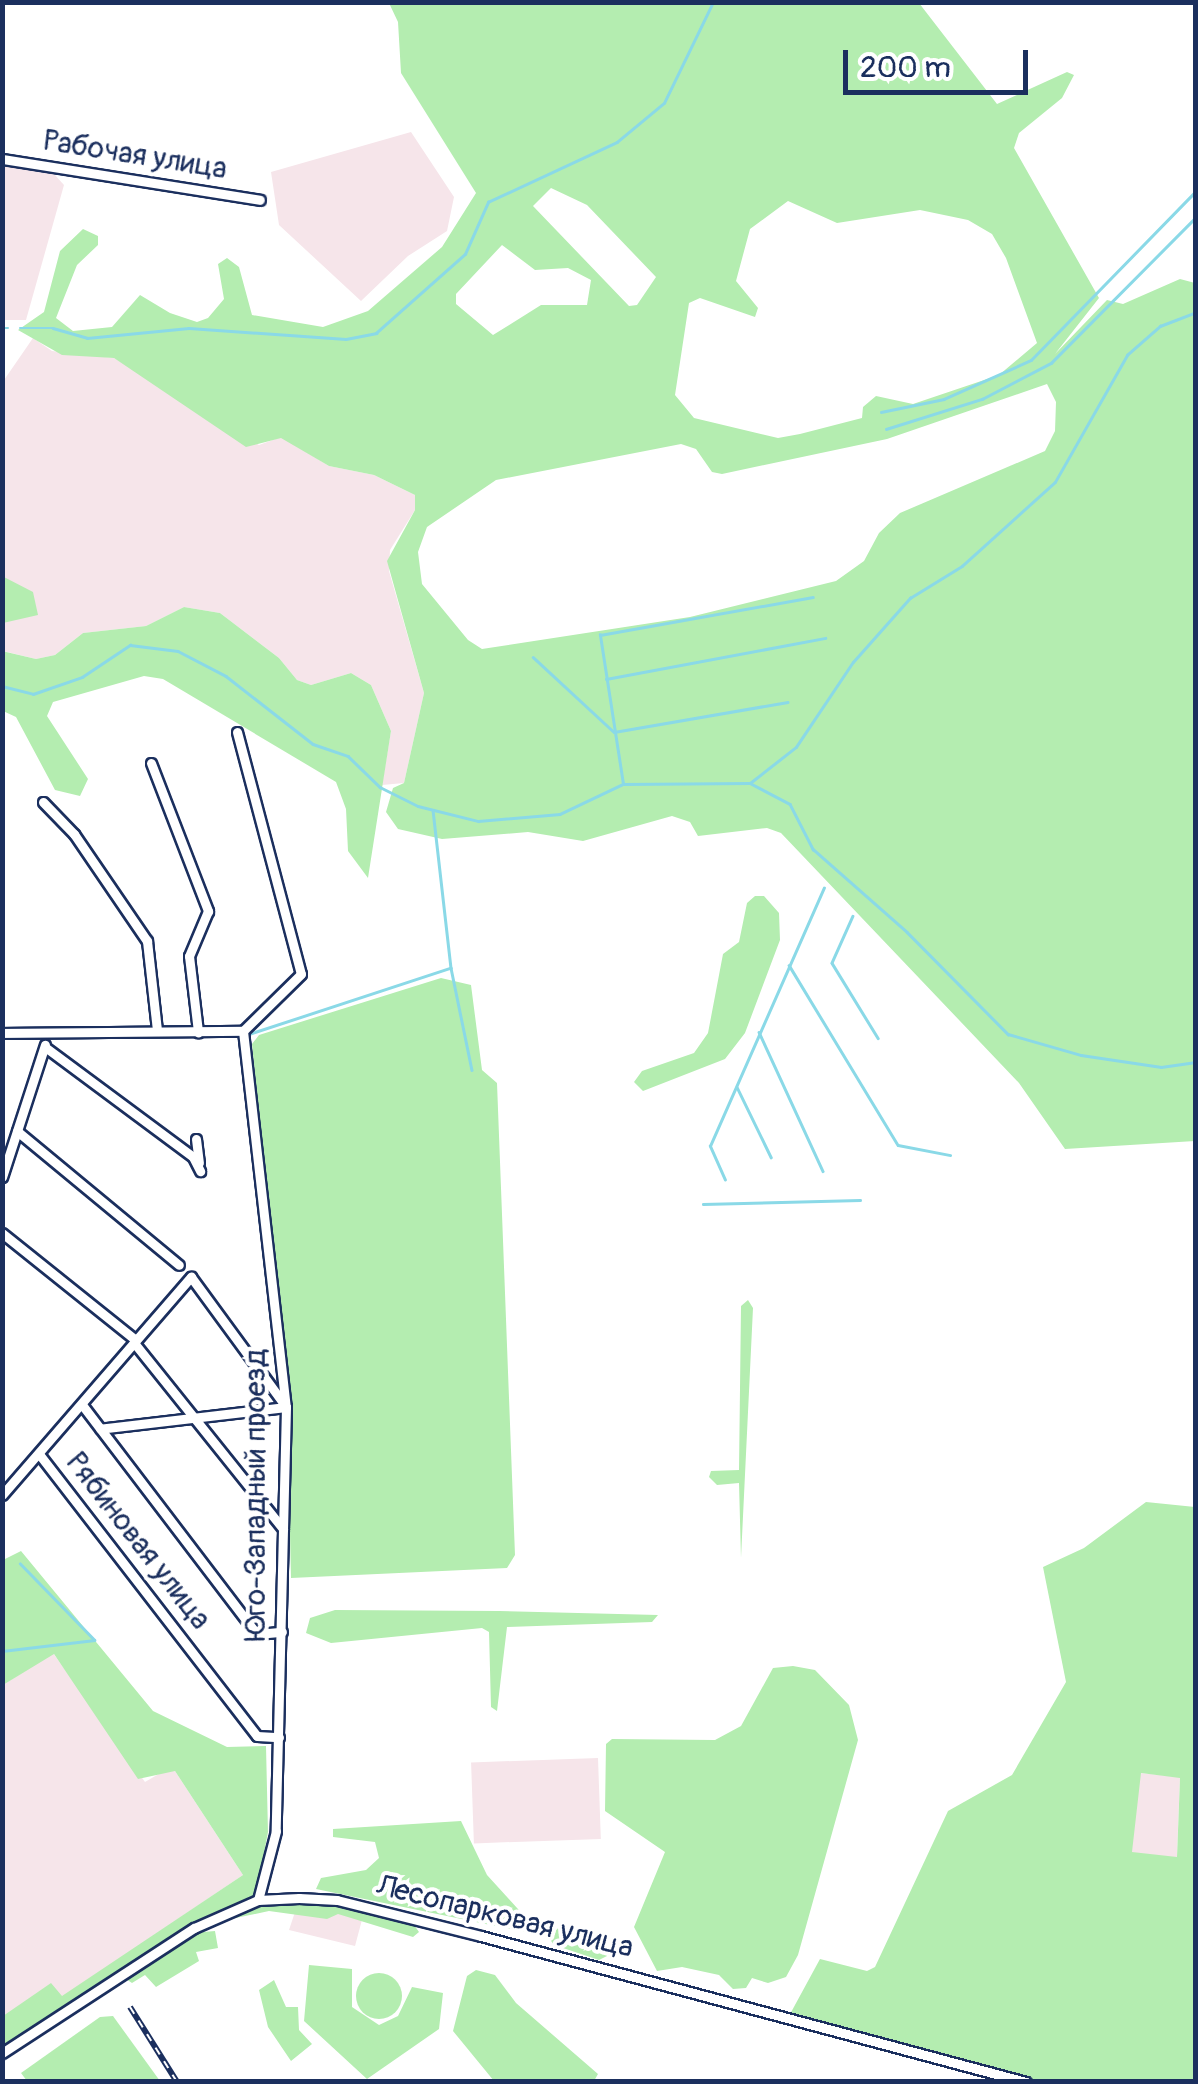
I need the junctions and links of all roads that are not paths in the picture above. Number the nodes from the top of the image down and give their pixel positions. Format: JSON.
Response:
{"nodes":[{"id":1,"x":2,"y":159,"type":"edge"},
{"id":2,"x":260,"y":200,"type":"dead end"},
{"id":3,"x":237,"y":732,"type":"dead end"},
{"id":4,"x":151,"y":763,"type":"dead end"},
{"id":5,"x":44,"y":802,"type":"dead end"},
{"id":6,"x":157,"y":1030,"type":"junction"},
{"id":7,"x":243,"y":1031,"type":"junction"},
{"id":8,"x":198,"y":1032,"type":"junction"},
{"id":9,"x":2,"y":1033,"type":"edge"},
{"id":10,"x":48,"y":1033,"type":"junction"},
{"id":11,"x":45,"y":1046,"type":"junction"},
{"id":12,"x":17,"y":1131,"type":"junction"},
{"id":13,"x":196,"y":1139,"type":"dead end"},
{"id":14,"x":2,"y":1177,"type":"edge"},
{"id":15,"x":2,"y":1233,"type":"edge"},
{"id":16,"x":180,"y":1265,"type":"dead end"},
{"id":17,"x":134,"y":1341,"type":"junction"},
{"id":18,"x":83,"y":1406,"type":"junction"},
{"id":19,"x":286,"y":1407,"type":"junction"},
{"id":20,"x":192,"y":1418,"type":"junction"},
{"id":21,"x":100,"y":1429,"type":"junction"},
{"id":22,"x":39,"y":1454,"type":"junction"},
{"id":23,"x":6,"y":1490,"type":"edge"},
{"id":24,"x":284,"y":1530,"type":"junction"},
{"id":25,"x":282,"y":1632,"type":"junction"},
{"id":26,"x":279,"y":1736,"type":"junction"},
{"id":27,"x":258,"y":1900,"type":"junction"},
{"id":28,"x":2,"y":2053,"type":"edge"},
{"id":29,"x":1026,"y":2082,"type":"edge"}],
"edges":[{"from":1,"to":2,"type":"street","name":"Рабочая улица"},
{"from":3,"to":7,"type":"street"},
{"from":4,"to":8,"type":"street"},
{"from":5,"to":6,"type":"street"},
{"from":6,"to":8,"type":"street"},
{"from":6,"to":10,"type":"street"},
{"from":7,"to":8,"type":"street"},
{"from":7,"to":19,"type":"street","name":"Юго-Западный проезд"},
{"from":9,"to":10,"type":"street"},
{"from":10,"to":11,"type":"street"},
{"from":11,"to":12,"type":"street"},
{"from":11,"to":13,"type":"street"},
{"from":12,"to":14,"type":"street"},
{"from":12,"to":16,"type":"street"},
{"from":15,"to":17,"type":"street"},
{"from":17,"to":18,"type":"street"},
{"from":17,"to":19,"type":"street"},
{"from":17,"to":20,"type":"street"},
{"from":18,"to":21,"type":"street"},
{"from":18,"to":22,"type":"street"},
{"from":19,"to":20,"type":"street"},
{"from":19,"to":24,"type":"street","name":"Юго-Западный проезд"},
{"from":20,"to":21,"type":"street"},
{"from":20,"to":24,"type":"street"},
{"from":21,"to":25,"type":"street"},
{"from":22,"to":23,"type":"street"},
{"from":22,"to":26,"type":"street","name":"Рябиновая улица"},
{"from":24,"to":25,"type":"street","name":"Юго-Западный проезд"},
{"from":25,"to":26,"type":"street","name":"Юго-Западный проезд"},
{"from":26,"to":27,"type":"street","name":"Юго-Западный проезд"},
{"from":27,"to":28,"type":"street","name":"Лесопарковая улица"},
{"from":27,"to":29,"type":"street","name":"Лесопарковая улица"}]}
